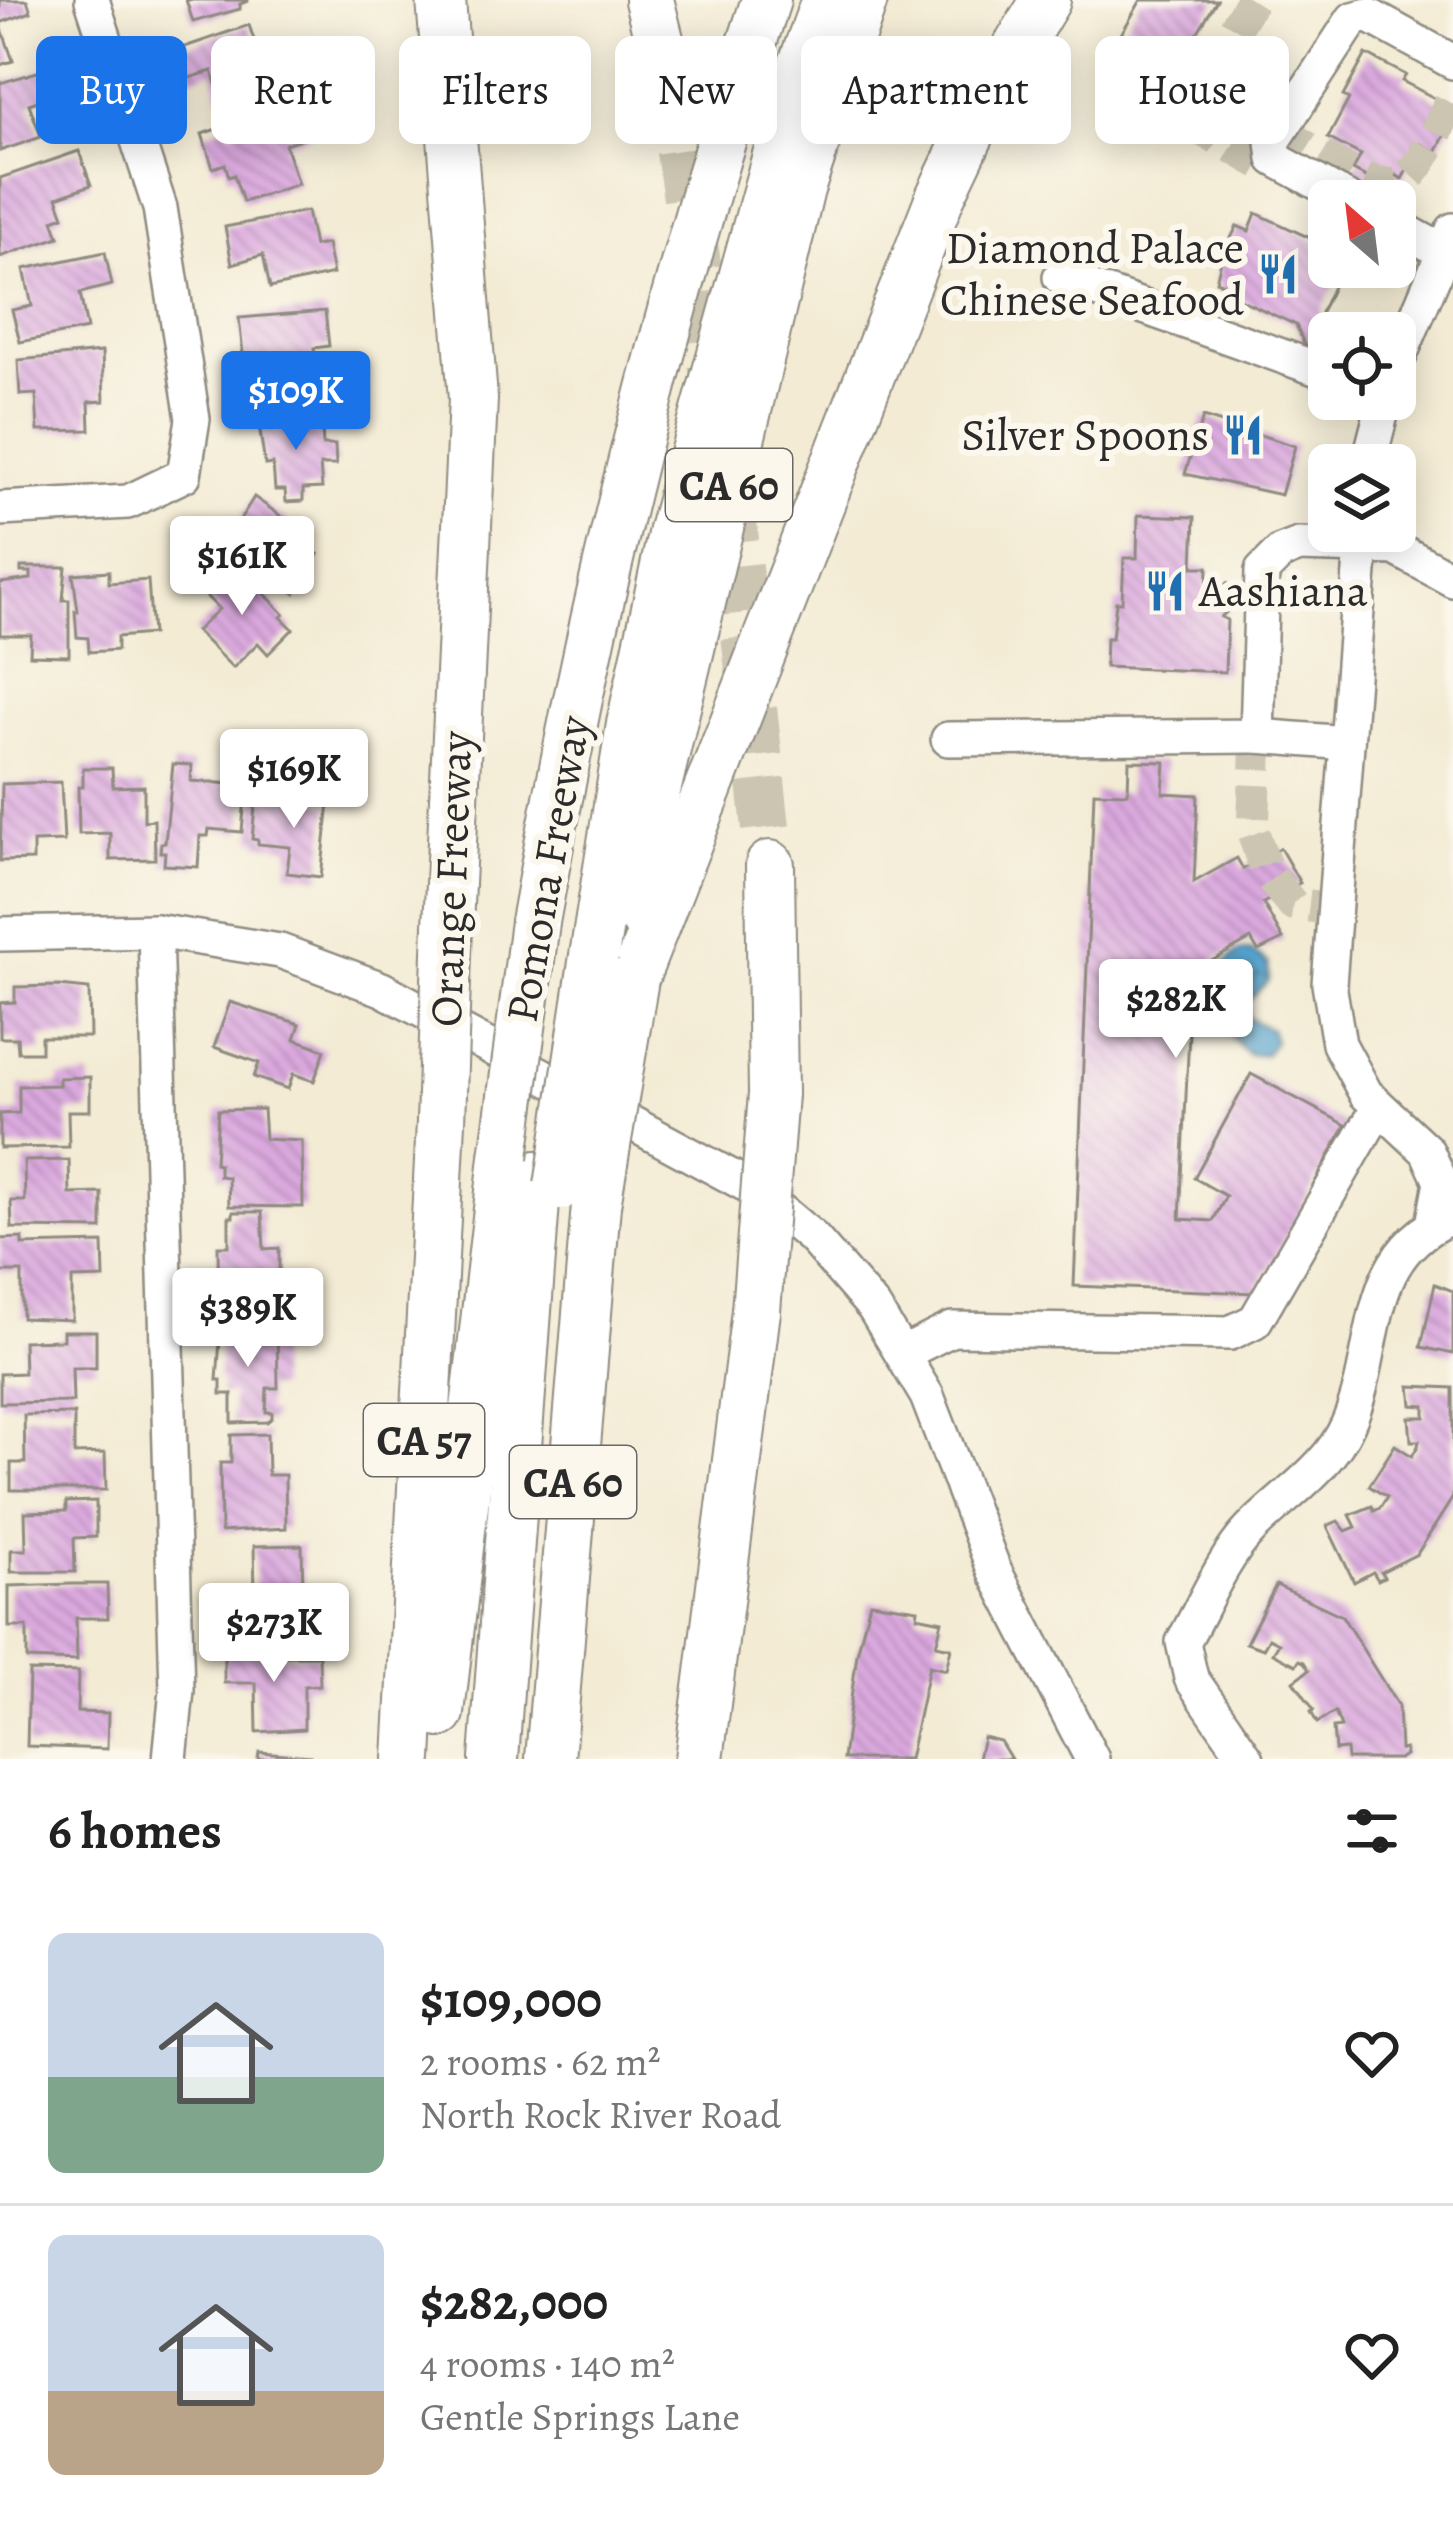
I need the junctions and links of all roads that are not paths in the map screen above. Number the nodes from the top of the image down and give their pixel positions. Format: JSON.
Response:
{"nodes":[{"id":1,"x":92,"y":0,"type":"edge"},
{"id":2,"x":441,"y":0,"type":"edge"},
{"id":3,"x":649,"y":0,"type":"edge"},
{"id":4,"x":766,"y":0,"type":"edge"},
{"id":5,"x":805,"y":0,"type":"edge"},
{"id":6,"x":826,"y":0,"type":"edge"},
{"id":7,"x":863,"y":0,"type":"edge"},
{"id":8,"x":1046,"y":0,"type":"edge"},
{"id":9,"x":658,"y":36,"type":"tunnel mouth"},
{"id":10,"x":1453,"y":62,"type":"edge"},
{"id":11,"x":1313,"y":180,"type":"edge"},
{"id":12,"x":1416,"y":233,"type":"edge"},
{"id":13,"x":1449,"y":246,"type":"edge"},
{"id":14,"x":1060,"y":277,"type":"dead end"},
{"id":15,"x":1416,"y":320,"type":"edge"},
{"id":16,"x":1308,"y":366,"type":"edge"},
{"id":17,"x":0,"y":509,"type":"edge"},
{"id":18,"x":1308,"y":544,"type":"edge"},
{"id":19,"x":1362,"y":552,"type":"edge"},
{"id":20,"x":1402,"y":552,"type":"edge"},
{"id":21,"x":1453,"y":580,"type":"edge"},
{"id":22,"x":1257,"y":736,"type":"junction"},
{"id":23,"x":948,"y":739,"type":"dead end"},
{"id":24,"x":1347,"y":743,"type":"junction"},
{"id":25,"x":770,"y":865,"type":"tunnel mouth"},
{"id":26,"x":155,"y":931,"type":"junction"},
{"id":27,"x":0,"y":934,"type":"edge"},
{"id":28,"x":583,"y":950,"type":"junction"},
{"id":29,"x":1379,"y":1107,"type":"junction"},
{"id":30,"x":549,"y":1181,"type":"junction"},
{"id":31,"x":1443,"y":1221,"type":"edge"},
{"id":32,"x":902,"y":1354,"type":"junction"},
{"id":33,"x":170,"y":1759,"type":"edge"},
{"id":34,"x":408,"y":1759,"type":"edge"},
{"id":35,"x":435,"y":1759,"type":"edge"},
{"id":36,"x":494,"y":1759,"type":"edge"},
{"id":37,"x":510,"y":1759,"type":"edge"},
{"id":38,"x":550,"y":1759,"type":"edge"},
{"id":39,"x":700,"y":1759,"type":"edge"},
{"id":40,"x":1093,"y":1759,"type":"edge"},
{"id":41,"x":1247,"y":1759,"type":"edge"}],
"edges":[{"from":1,"to":17,"type":"street"},
{"from":2,"to":34,"type":"highway","name":"Orange Freeway","number":"CA 57","bridge":true},
{"from":3,"to":9,"type":"highway"},
{"from":4,"to":28,"type":"highway","name":"Pomona Freeway","number":"CA 60"},
{"from":5,"to":28,"type":"highway"},
{"from":6,"to":28,"type":"highway"},
{"from":7,"to":28,"type":"highway","name":"Pomona Freeway","number":"CA 60"},
{"from":8,"to":28,"type":"highway"},
{"from":10,"to":11,"type":"street"},
{"from":12,"to":13,"type":"street"},
{"from":13,"to":15,"type":"street"},
{"from":14,"to":16,"type":"street"},
{"from":18,"to":22,"type":"street"},
{"from":19,"to":24,"type":"street"},
{"from":20,"to":21,"type":"street"},
{"from":22,"to":23,"type":"street"},
{"from":22,"to":24,"type":"street"},
{"from":24,"to":29,"type":"street"},
{"from":25,"to":39,"type":"highway","bridge":true},
{"from":26,"to":27,"type":"street"},
{"from":26,"to":32,"type":"street"},
{"from":26,"to":33,"type":"street"},
{"from":28,"to":30,"type":"highway","name":"Pomona Freeway","number":"CA 60","bridge":true},
{"from":28,"to":30,"type":"highway","name":"Pomona Freeway","number":"CA 60","bridge":true},
{"from":29,"to":31,"type":"street"},
{"from":29,"to":32,"type":"street"},
{"from":30,"to":35,"type":"highway","name":"Pomona Freeway","number":"CA 60"},
{"from":30,"to":36,"type":"highway"},
{"from":30,"to":37,"type":"highway"},
{"from":30,"to":38,"type":"highway","name":"Pomona Freeway","number":"CA 60"},
{"from":31,"to":41,"type":"street"},
{"from":32,"to":40,"type":"street"}]}
